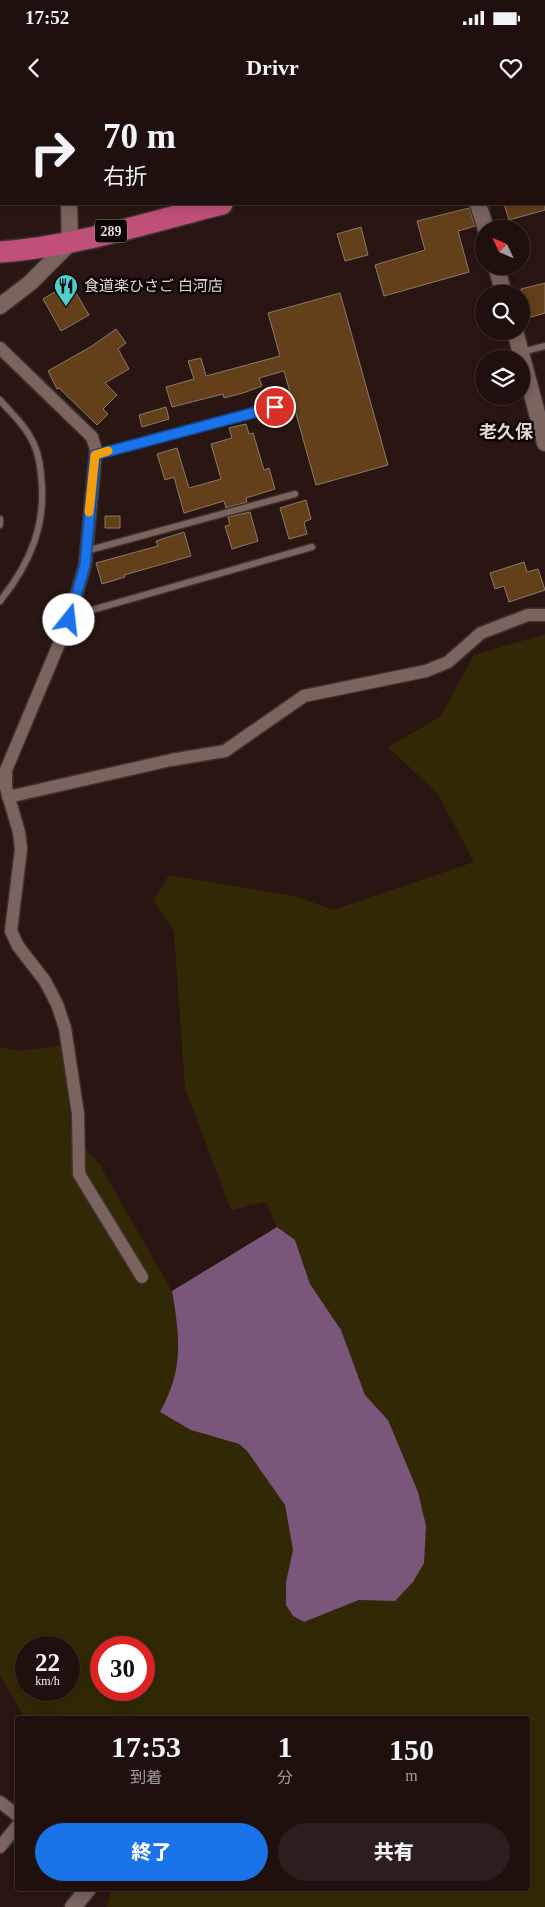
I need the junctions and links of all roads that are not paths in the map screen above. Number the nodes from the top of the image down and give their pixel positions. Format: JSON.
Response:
{"nodes":[{"id":1,"x":69,"y":205,"type":"edge"},
{"id":2,"x":218,"y":205,"type":"edge"},
{"id":3,"x":478,"y":205,"type":"edge"},
{"id":4,"x":483,"y":220,"type":"edge"},
{"id":5,"x":70,"y":243,"type":"junction"},
{"id":6,"x":0,"y":252,"type":"edge"},
{"id":7,"x":0,"y":306,"type":"edge"},
{"id":8,"x":545,"y":346,"type":"edge"},
{"id":9,"x":0,"y":348,"type":"edge"},
{"id":10,"x":530,"y":350,"type":"edge"},
{"id":11,"x":530,"y":383,"type":"edge"},
{"id":12,"x":0,"y":400,"type":"edge"},
{"id":13,"x":275,"y":407,"type":"dead end"},
{"id":14,"x":545,"y":442,"type":"edge"},
{"id":15,"x":95,"y":455,"type":"junction"},
{"id":16,"x":295,"y":494,"type":"dead end"},
{"id":17,"x":0,"y":519,"type":"edge"},
{"id":18,"x":0,"y":525,"type":"edge"},
{"id":19,"x":312,"y":548,"type":"dead end"},
{"id":20,"x":86,"y":551,"type":"junction"},
{"id":21,"x":0,"y":601,"type":"edge"},
{"id":22,"x":70,"y":616,"type":"junction"},
{"id":23,"x":545,"y":616,"type":"edge"},
{"id":24,"x":8,"y":797,"type":"junction"},
{"id":25,"x":142,"y":1276,"type":"dead end"},
{"id":26,"x":0,"y":1802,"type":"edge"},
{"id":27,"x":15,"y":1814,"type":"edge"},
{"id":28,"x":15,"y":1829,"type":"edge"},
{"id":29,"x":0,"y":1847,"type":"edge"},
{"id":30,"x":86,"y":1891,"type":"edge"},
{"id":31,"x":73,"y":1907,"type":"edge"}],
"edges":[{"from":1,"to":5,"type":"street"},
{"from":2,"to":5,"type":"highway","number":"289"},
{"from":3,"to":4,"type":"street"},
{"from":5,"to":6,"type":"highway","number":"289"},
{"from":5,"to":7,"type":"street"},
{"from":8,"to":10,"type":"lane"},
{"from":9,"to":15,"type":"street"},
{"from":11,"to":14,"type":"street"},
{"from":12,"to":21,"type":"lane"},
{"from":13,"to":15,"type":"lane"},
{"from":15,"to":20,"type":"street"},
{"from":16,"to":20,"type":"lane"},
{"from":17,"to":18,"type":"lane"},
{"from":19,"to":22,"type":"lane"},
{"from":20,"to":22,"type":"street"},
{"from":22,"to":24,"type":"street"},
{"from":23,"to":24,"type":"street"},
{"from":24,"to":25,"type":"street"},
{"from":26,"to":27,"type":"street"},
{"from":28,"to":29,"type":"street"},
{"from":30,"to":31,"type":"street"}]}
